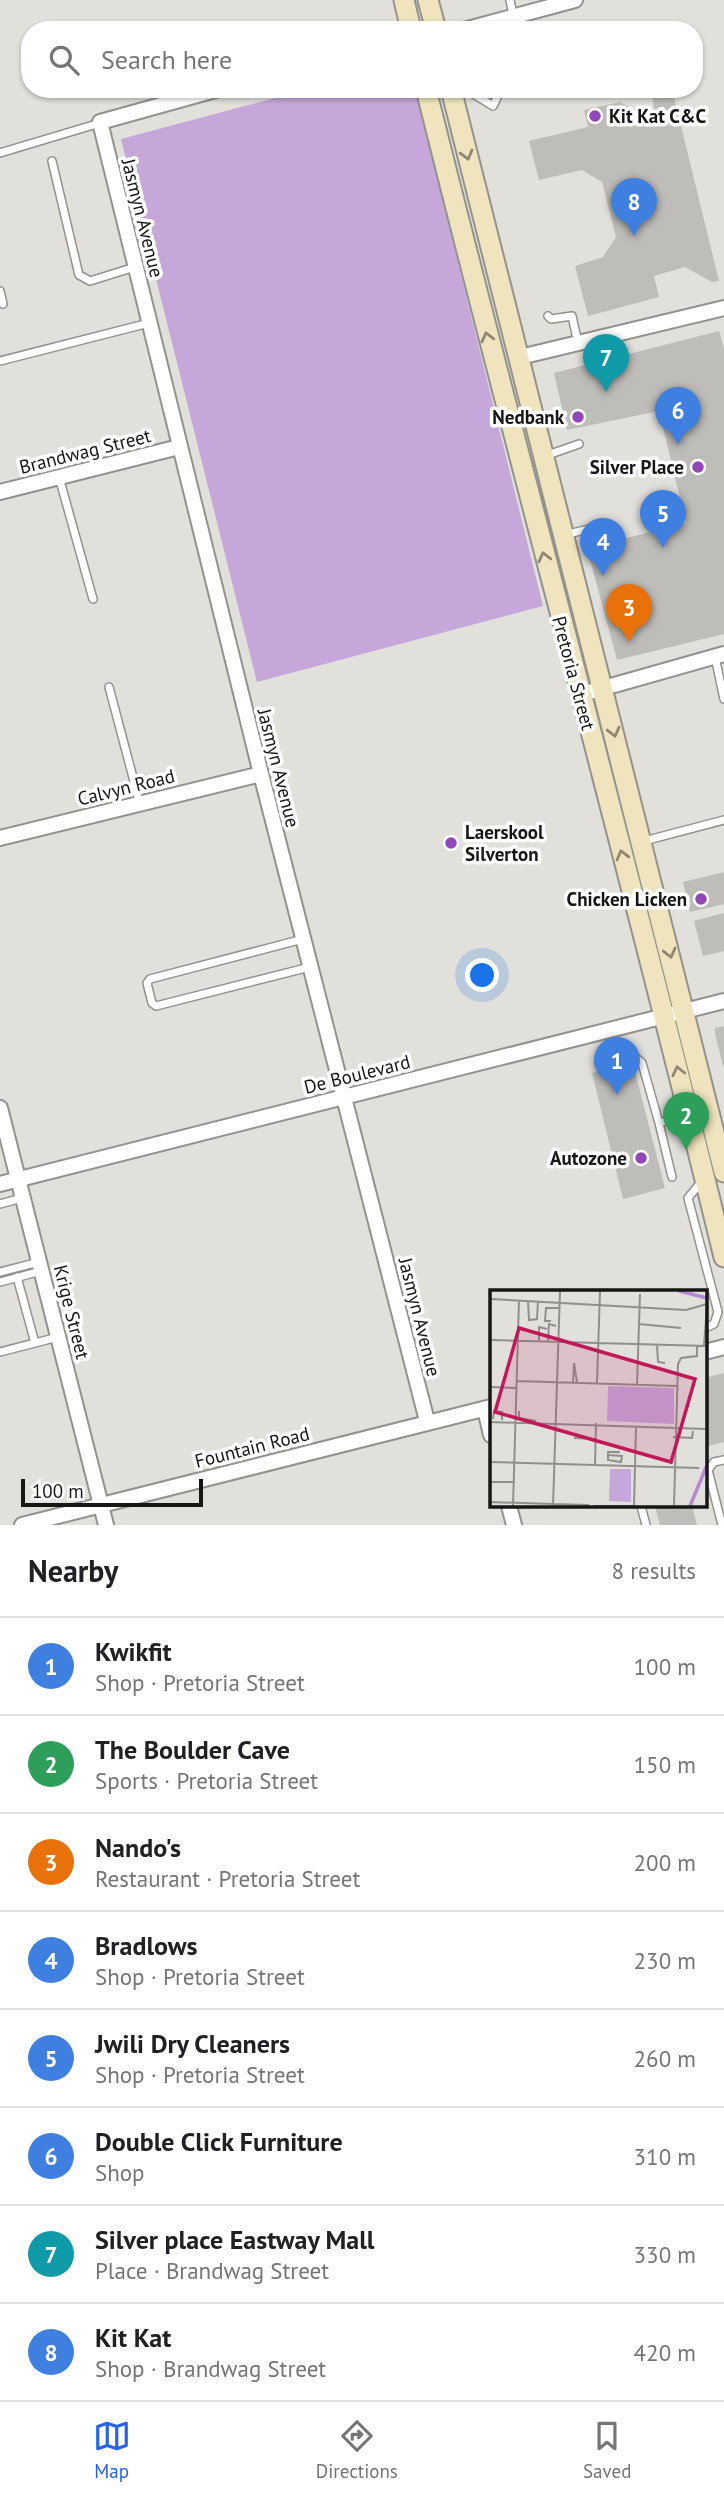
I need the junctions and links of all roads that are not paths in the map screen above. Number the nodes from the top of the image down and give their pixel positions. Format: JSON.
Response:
{"nodes":[{"id":1,"x":404,"y":0,"type":"edge"},
{"id":2,"x":428,"y":0,"type":"edge"},
{"id":3,"x":510,"y":0,"type":"edge"},
{"id":4,"x":575,"y":0,"type":"edge"},
{"id":5,"x":409,"y":21,"type":"edge"},
{"id":6,"x":434,"y":21,"type":"edge"},
{"id":7,"x":515,"y":21,"type":"edge"},
{"id":8,"x":520,"y":21,"type":"edge"},
{"id":9,"x":187,"y":98,"type":"edge"},
{"id":10,"x":428,"y":98,"type":"edge"},
{"id":11,"x":462,"y":98,"type":"edge"},
{"id":12,"x":476,"y":98,"type":"edge"},
{"id":13,"x":497,"y":98,"type":"edge"},
{"id":14,"x":100,"y":122,"type":"junction"},
{"id":15,"x":3,"y":152,"type":"edge"},
{"id":16,"x":52,"y":162,"type":"dead end"},
{"id":17,"x":135,"y":267,"type":"junction"},
{"id":18,"x":0,"y":291,"type":"edge"},
{"id":19,"x":3,"y":304,"type":"dead end"},
{"id":20,"x":724,"y":308,"type":"edge"},
{"id":21,"x":548,"y":316,"type":"dead end"},
{"id":22,"x":149,"y":323,"type":"junction"},
{"id":23,"x":578,"y":344,"type":"junction"},
{"id":24,"x":520,"y":357,"type":"junction"},
{"id":25,"x":0,"y":361,"type":"edge"},
{"id":26,"x":579,"y":444,"type":"dead end"},
{"id":27,"x":178,"y":447,"type":"junction"},
{"id":28,"x":544,"y":456,"type":"junction"},
{"id":29,"x":59,"y":477,"type":"junction"},
{"id":30,"x":0,"y":492,"type":"edge"},
{"id":31,"x":601,"y":526,"type":"dead end"},
{"id":32,"x":564,"y":535,"type":"junction"},
{"id":33,"x":93,"y":599,"type":"dead end"},
{"id":34,"x":568,"y":652,"type":"junction"},
{"id":35,"x":719,"y":655,"type":"edge"},
{"id":36,"x":109,"y":687,"type":"dead end"},
{"id":37,"x":603,"y":687,"type":"junction"},
{"id":38,"x":579,"y":695,"type":"junction"},
{"id":39,"x":724,"y":699,"type":"edge"},
{"id":40,"x":261,"y":774,"type":"junction"},
{"id":41,"x":140,"y":804,"type":"junction"},
{"id":42,"x":724,"y":820,"type":"edge"},
{"id":43,"x":0,"y":838,"type":"edge"},
{"id":44,"x":642,"y":842,"type":"junction"},
{"id":45,"x":303,"y":939,"type":"junction"},
{"id":46,"x":310,"y":967,"type":"junction"},
{"id":47,"x":724,"y":1001,"type":"edge"},
{"id":48,"x":685,"y":1012,"type":"junction"},
{"id":49,"x":665,"y":1016,"type":"junction"},
{"id":50,"x":599,"y":1062,"type":"dead end"},
{"id":51,"x":344,"y":1098,"type":"junction"},
{"id":52,"x":0,"y":1108,"type":"edge"},
{"id":53,"x":688,"y":1115,"type":"junction"},
{"id":54,"x":659,"y":1123,"type":"junction"},
{"id":55,"x":724,"y":1172,"type":"edge"},
{"id":56,"x":672,"y":1177,"type":"dead end"},
{"id":57,"x":18,"y":1179,"type":"junction"},
{"id":58,"x":705,"y":1179,"type":"junction"},
{"id":59,"x":0,"y":1184,"type":"edge"},
{"id":60,"x":22,"y":1198,"type":"junction"},
{"id":61,"x":0,"y":1204,"type":"edge"},
{"id":62,"x":724,"y":1256,"type":"edge"},
{"id":63,"x":40,"y":1267,"type":"junction"},
{"id":64,"x":0,"y":1272,"type":"edge"},
{"id":65,"x":17,"y":1278,"type":"junction"},
{"id":66,"x":0,"y":1282,"type":"edge"},
{"id":67,"x":706,"y":1328,"type":"edge"},
{"id":68,"x":58,"y":1337,"type":"junction"},
{"id":69,"x":35,"y":1343,"type":"junction"},
{"id":70,"x":724,"y":1347,"type":"edge"},
{"id":71,"x":0,"y":1352,"type":"edge"},
{"id":72,"x":706,"y":1352,"type":"edge"},
{"id":73,"x":488,"y":1408,"type":"edge"},
{"id":74,"x":428,"y":1421,"type":"junction"},
{"id":75,"x":490,"y":1426,"type":"edge"},
{"id":76,"x":724,"y":1460,"type":"edge"},
{"id":77,"x":102,"y":1505,"type":"junction"},
{"id":78,"x":509,"y":1507,"type":"edge"},
{"id":79,"x":641,"y":1507,"type":"edge"},
{"id":80,"x":22,"y":1525,"type":"edge"},
{"id":81,"x":106,"y":1525,"type":"edge"},
{"id":82,"x":514,"y":1525,"type":"edge"},
{"id":83,"x":646,"y":1525,"type":"edge"},
{"id":84,"x":722,"y":1525,"type":"edge"}],
"edges":[{"from":1,"to":5,"type":"main road"},
{"from":2,"to":6,"type":"main road"},
{"from":3,"to":7,"type":"lane"},
{"from":4,"to":8,"type":"street"},
{"from":9,"to":14,"type":"street"},
{"from":34,"to":10,"type":"main road","name":"Pretoria Street","one_way":true},
{"from":11,"to":24,"type":"main road","name":"Pretoria Street","one_way":true},
{"from":12,"to":13,"type":"lane"},
{"from":14,"to":15,"type":"lane"},
{"from":14,"to":17,"type":"street","name":"Jasmyn Avenue"},
{"from":16,"to":17,"type":"lane"},
{"from":17,"to":22,"type":"street","name":"Jasmyn Avenue"},
{"from":18,"to":19,"type":"lane"},
{"from":20,"to":23,"type":"street"},
{"from":21,"to":23,"type":"lane"},
{"from":22,"to":25,"type":"lane"},
{"from":22,"to":27,"type":"street","name":"Jasmyn Avenue"},
{"from":23,"to":24,"type":"street"},
{"from":24,"to":28,"type":"main road","name":"Pretoria Street"},
{"from":26,"to":28,"type":"lane"},
{"from":27,"to":29,"type":"street","name":"Brandwag Street"},
{"from":27,"to":40,"type":"street","name":"Jasmyn Avenue"},
{"from":28,"to":32,"type":"main road","name":"Pretoria Street"},
{"from":28,"to":34,"type":"main road"},
{"from":29,"to":30,"type":"street","name":"Brandwag Street"},
{"from":29,"to":33,"type":"lane"},
{"from":31,"to":32,"type":"lane"},
{"from":32,"to":37,"type":"main road","name":"Pretoria Street"},
{"from":34,"to":38,"type":"main road","name":"Pretoria Street"},
{"from":35,"to":37,"type":"street"},
{"from":35,"to":39,"type":"lane"},
{"from":36,"to":41,"type":"lane"},
{"from":37,"to":38,"type":"street"},
{"from":37,"to":44,"type":"main road","name":"Pretoria Street","one_way":true},
{"from":49,"to":38,"type":"main road","name":"Pretoria Street","one_way":true},
{"from":40,"to":41,"type":"street","name":"Calvyn Road"},
{"from":40,"to":45,"type":"street","name":"Jasmyn Avenue"},
{"from":41,"to":43,"type":"street","name":"Calvyn Road"},
{"from":42,"to":44,"type":"lane"},
{"from":44,"to":48,"type":"main road","name":"Pretoria Street","one_way":true},
{"from":45,"to":46,"type":"street","name":"Jasmyn Avenue"},
{"from":45,"to":46,"type":"lane"},
{"from":46,"to":51,"type":"street","name":"Jasmyn Avenue"},
{"from":47,"to":48,"type":"street","name":"De Boulevard"},
{"from":48,"to":49,"type":"street","name":"De Boulevard"},
{"from":48,"to":55,"type":"main road","name":"Pretoria Street"},
{"from":49,"to":51,"type":"street","name":"De Boulevard"},
{"from":53,"to":49,"type":"main road","name":"Pretoria Street","one_way":true},
{"from":50,"to":54,"type":"lane"},
{"from":51,"to":57,"type":"street","name":"De Boulevard"},
{"from":51,"to":74,"type":"street","name":"Jasmyn Avenue"},
{"from":52,"to":57,"type":"street","name":"Krige Street"},
{"from":53,"to":54,"type":"lane"},
{"from":53,"to":58,"type":"main road","name":"Pretoria Street"},
{"from":54,"to":56,"type":"lane"},
{"from":57,"to":59,"type":"street","name":"De Boulevard"},
{"from":57,"to":60,"type":"street","name":"Krige Street"},
{"from":58,"to":62,"type":"main road","name":"Pretoria Street"},
{"from":58,"to":67,"type":"lane"},
{"from":60,"to":61,"type":"lane"},
{"from":60,"to":63,"type":"street","name":"Krige Street"},
{"from":63,"to":64,"type":"lane"},
{"from":63,"to":65,"type":"lane"},
{"from":63,"to":68,"type":"street","name":"Krige Street"},
{"from":65,"to":66,"type":"lane"},
{"from":65,"to":69,"type":"lane"},
{"from":68,"to":69,"type":"lane"},
{"from":68,"to":77,"type":"street","name":"Krige Street"},
{"from":69,"to":71,"type":"lane"},
{"from":70,"to":72,"type":"street"},
{"from":73,"to":74,"type":"street","name":"Fountain Road"},
{"from":73,"to":75,"type":"street"},
{"from":74,"to":77,"type":"street","name":"Fountain Road"},
{"from":76,"to":84,"type":"lane"},
{"from":77,"to":80,"type":"street","name":"Fountain Road"},
{"from":77,"to":81,"type":"street","name":"Krige Street"},
{"from":78,"to":82,"type":"street"},
{"from":79,"to":83,"type":"lane"}]}
